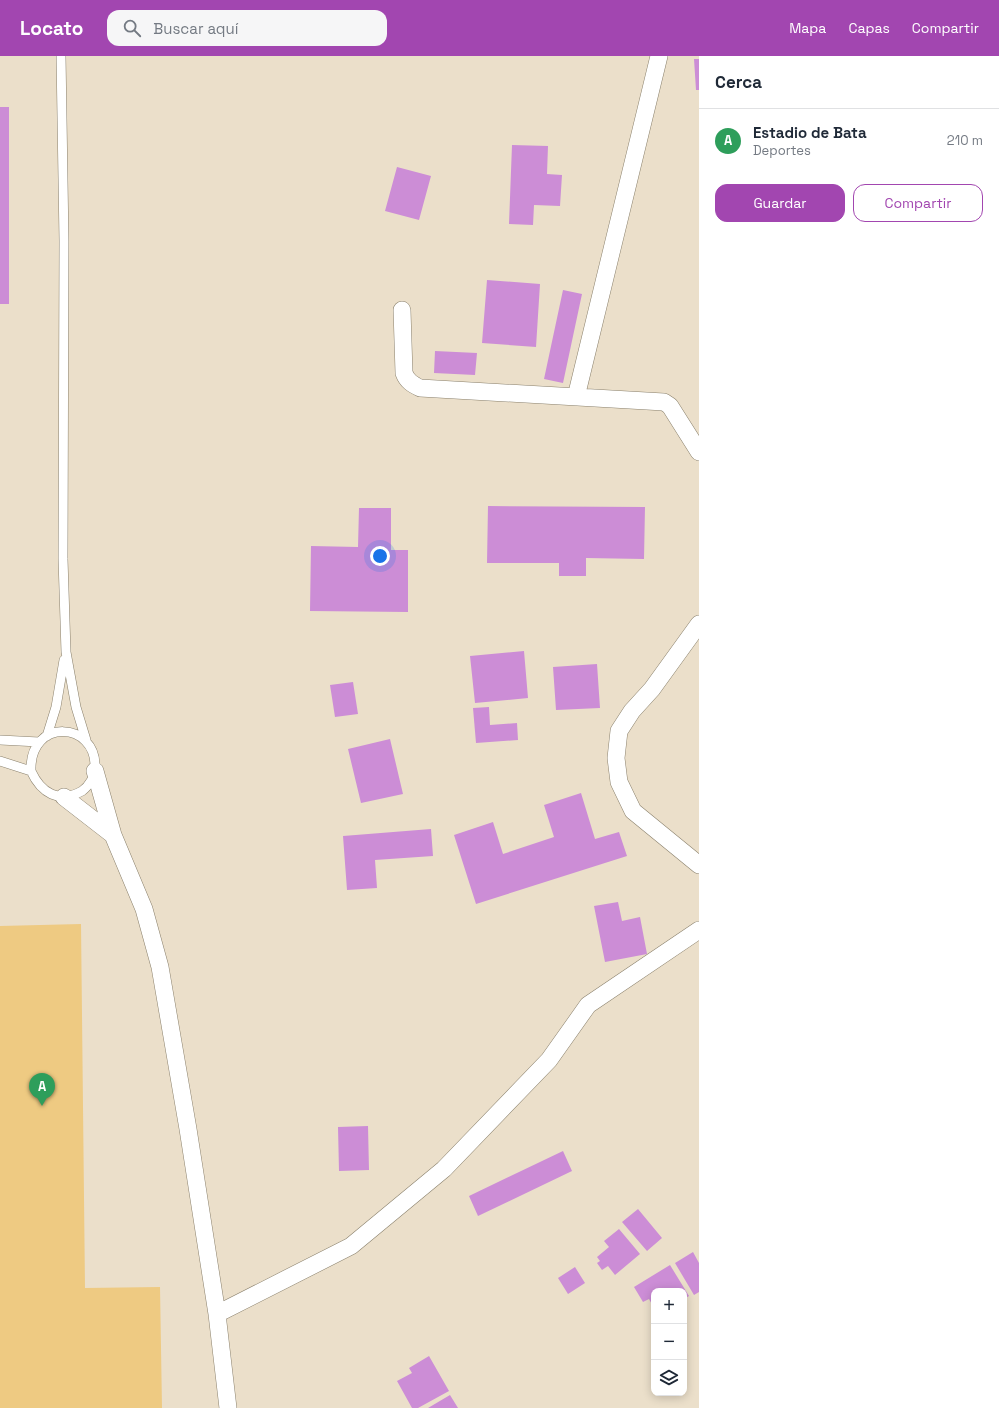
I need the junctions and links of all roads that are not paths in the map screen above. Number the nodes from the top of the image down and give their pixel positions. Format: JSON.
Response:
{"nodes":[{"id":1,"x":61,"y":56,"type":"edge"},
{"id":2,"x":659,"y":56,"type":"edge"},
{"id":3,"x":402,"y":310,"type":"dead end"},
{"id":4,"x":576,"y":397,"type":"junction"},
{"id":5,"x":699,"y":452,"type":"edge"},
{"id":6,"x":699,"y":624,"type":"edge"},
{"id":7,"x":66,"y":652,"type":"junction"},
{"id":8,"x":47,"y":736,"type":"junction"},
{"id":9,"x":0,"y":740,"type":"edge"},
{"id":10,"x":86,"y":740,"type":"junction"},
{"id":11,"x":39,"y":742,"type":"junction"},
{"id":12,"x":0,"y":762,"type":"edge"},
{"id":13,"x":31,"y":771,"type":"junction"},
{"id":14,"x":95,"y":771,"type":"junction"},
{"id":15,"x":64,"y":797,"type":"junction"},
{"id":16,"x":113,"y":835,"type":"junction"},
{"id":17,"x":699,"y":865,"type":"edge"},
{"id":18,"x":699,"y":930,"type":"edge"},
{"id":19,"x":217,"y":1314,"type":"junction"},
{"id":20,"x":228,"y":1408,"type":"edge"}],
"edges":[{"from":1,"to":7,"type":"lane"},
{"from":2,"to":4,"type":"street"},
{"from":3,"to":4,"type":"street"},
{"from":4,"to":5,"type":"street"},
{"from":6,"to":17,"type":"street"},
{"from":7,"to":8,"type":"lane"},
{"from":7,"to":10,"type":"lane"},
{"from":8,"to":10,"type":"lane"},
{"from":8,"to":11,"type":"lane"},
{"from":9,"to":11,"type":"lane"},
{"from":10,"to":14,"type":"lane"},
{"from":11,"to":13,"type":"lane"},
{"from":12,"to":13,"type":"lane"},
{"from":13,"to":15,"type":"lane"},
{"from":14,"to":15,"type":"lane"},
{"from":14,"to":16,"type":"street"},
{"from":15,"to":16,"type":"street"},
{"from":16,"to":19,"type":"street"},
{"from":18,"to":19,"type":"street"},
{"from":19,"to":20,"type":"street"}]}
